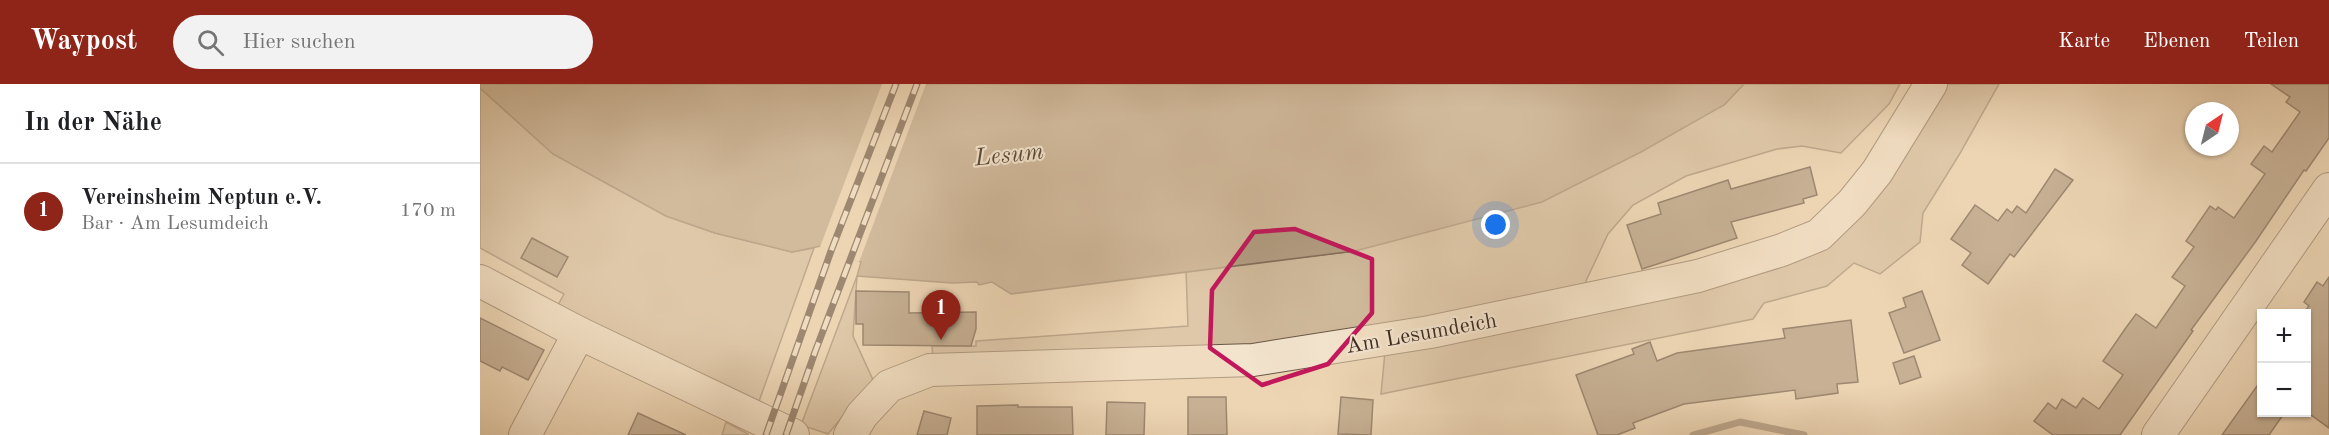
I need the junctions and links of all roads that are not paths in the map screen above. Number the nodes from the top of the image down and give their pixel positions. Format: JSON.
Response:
{"nodes":[{"id":1,"x":1931,"y":84,"type":"edge"},
{"id":2,"x":2329,"y":189,"type":"edge"},
{"id":3,"x":480,"y":281,"type":"edge"},
{"id":4,"x":579,"y":333,"type":"junction"},
{"id":5,"x":525,"y":435,"type":"edge"},
{"id":6,"x":793,"y":435,"type":"edge"},
{"id":7,"x":850,"y":435,"type":"edge"},
{"id":8,"x":2158,"y":435,"type":"edge"}],
"edges":[{"from":1,"to":7,"type":"street","name":"Am Lesumdeich"},
{"from":2,"to":8,"type":"street"},
{"from":3,"to":4,"type":"street"},
{"from":4,"to":5,"type":"street"},
{"from":4,"to":6,"type":"street"}]}
